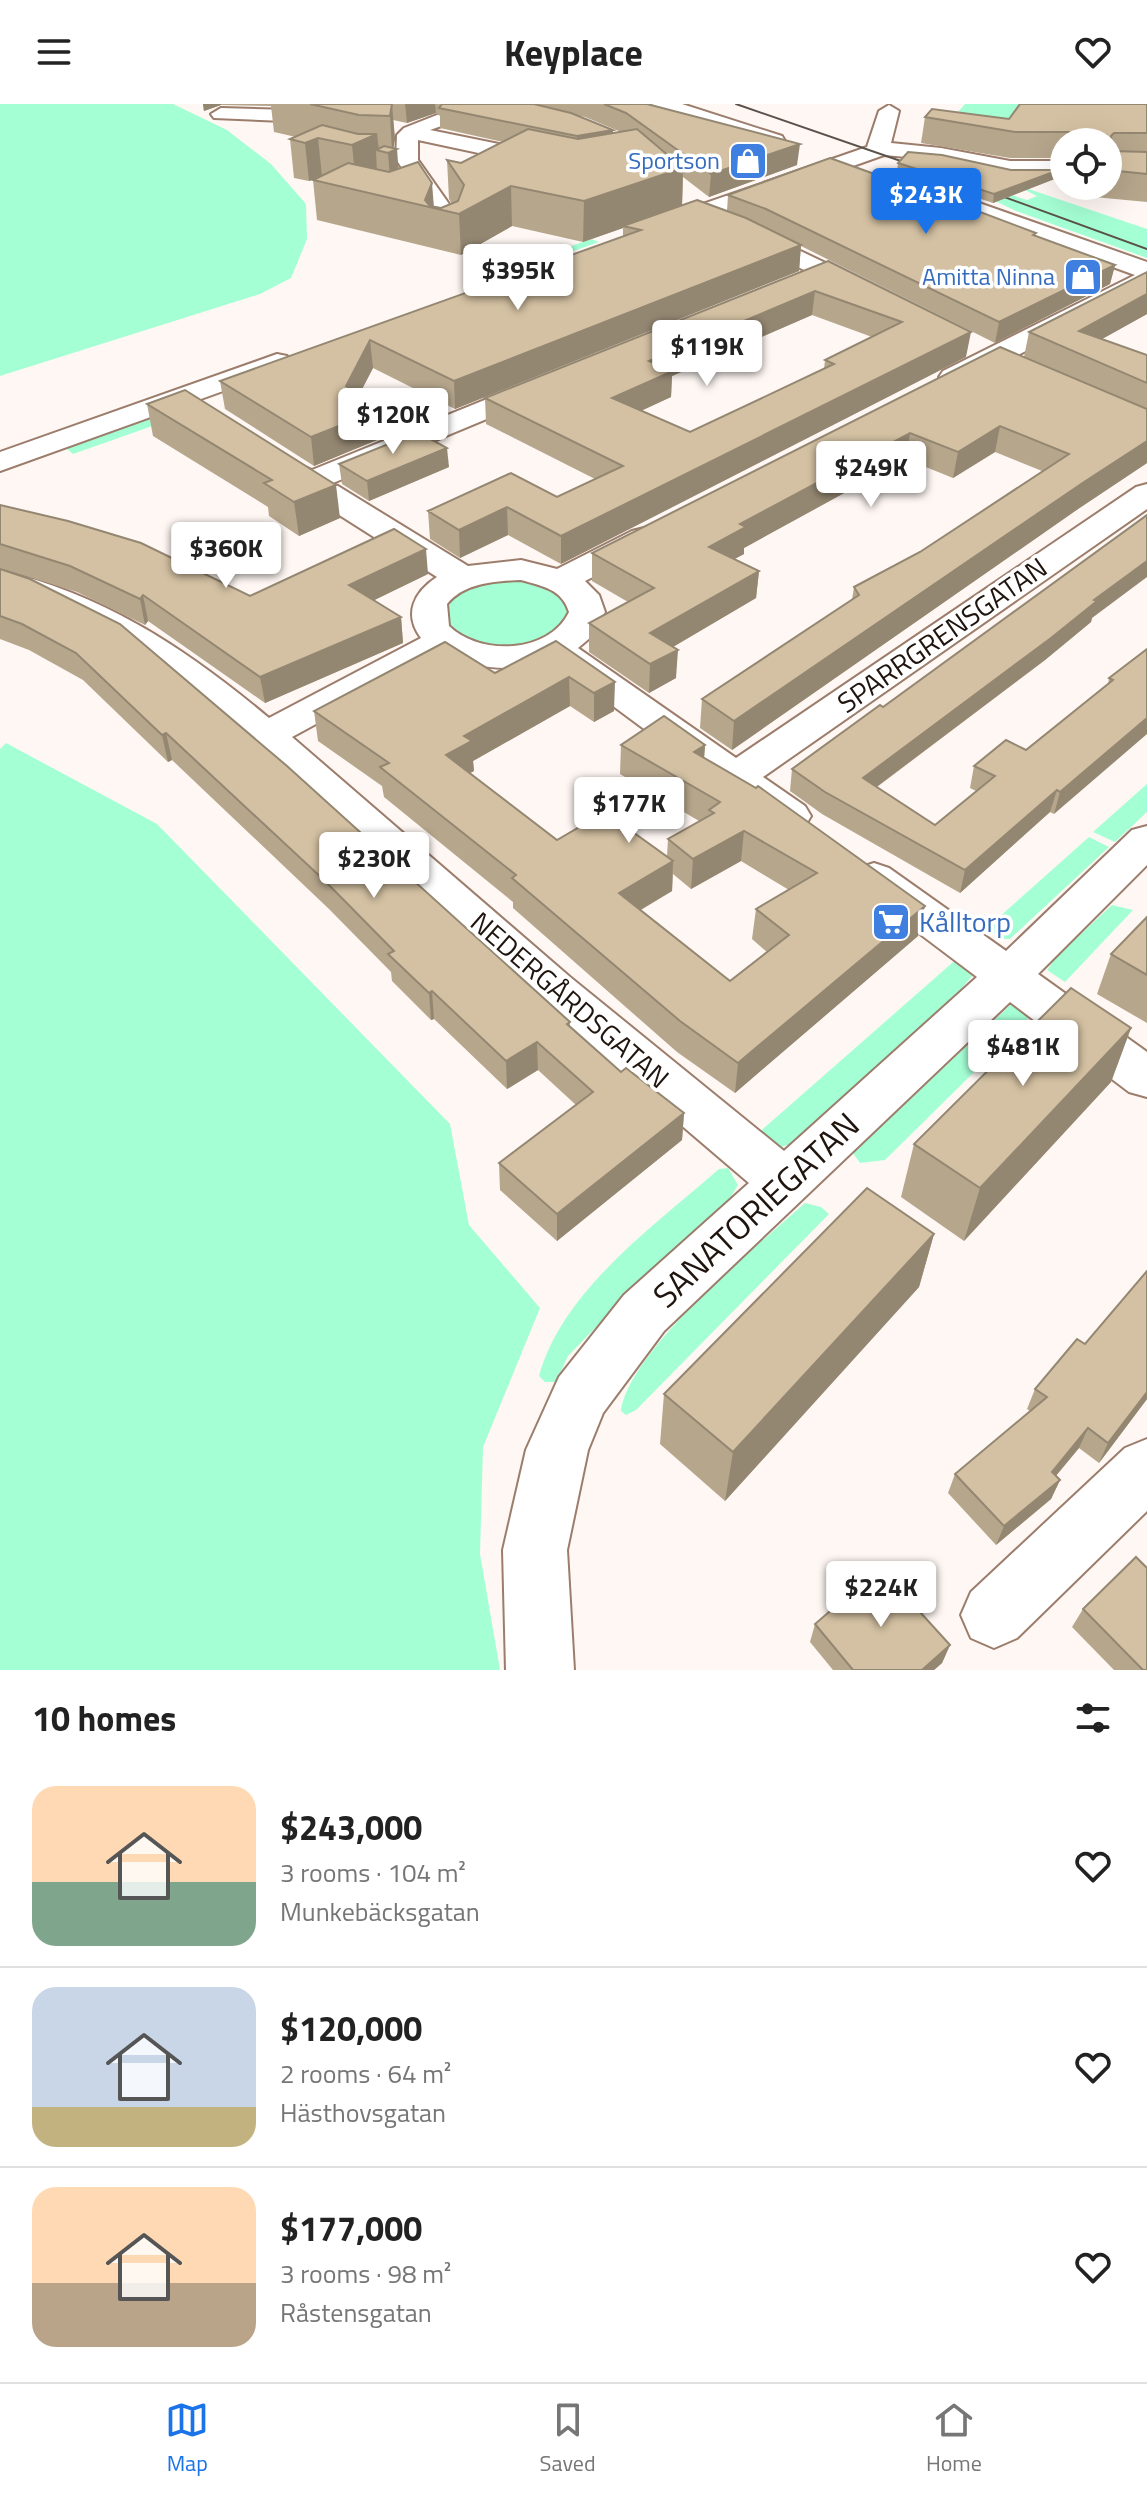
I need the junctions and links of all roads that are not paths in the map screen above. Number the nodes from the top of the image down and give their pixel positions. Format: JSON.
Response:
{"nodes":[{"id":1,"x":662,"y":104,"type":"edge"},
{"id":2,"x":688,"y":104,"type":"edge"},
{"id":3,"x":493,"y":106,"type":"edge"},
{"id":4,"x":407,"y":107,"type":"dead end"},
{"id":5,"x":892,"y":108,"type":"edge"},
{"id":6,"x":221,"y":114,"type":"dead end"},
{"id":7,"x":431,"y":114,"type":"dead end"},
{"id":8,"x":355,"y":120,"type":"dead end"},
{"id":9,"x":403,"y":132,"type":"junction"},
{"id":10,"x":842,"y":155,"type":"junction"},
{"id":11,"x":569,"y":165,"type":"edge"},
{"id":12,"x":1050,"y":168,"type":"edge"},
{"id":13,"x":409,"y":171,"type":"junction"},
{"id":14,"x":403,"y":199,"type":"edge"},
{"id":15,"x":696,"y":206,"type":"junction"},
{"id":16,"x":637,"y":234,"type":"edge"},
{"id":17,"x":442,"y":239,"type":"dead end"},
{"id":18,"x":1147,"y":261,"type":"edge"},
{"id":19,"x":1147,"y":271,"type":"edge"},
{"id":20,"x":827,"y":272,"type":"junction"},
{"id":21,"x":1147,"y":279,"type":"edge"},
{"id":22,"x":794,"y":285,"type":"edge"},
{"id":23,"x":890,"y":304,"type":"edge"},
{"id":24,"x":981,"y":350,"type":"junction"},
{"id":25,"x":308,"y":351,"type":"edge"},
{"id":26,"x":1022,"y":369,"type":"edge"},
{"id":27,"x":569,"y":375,"type":"edge"},
{"id":28,"x":931,"y":389,"type":"edge"},
{"id":29,"x":179,"y":397,"type":"junction"},
{"id":30,"x":213,"y":418,"type":"edge"},
{"id":31,"x":273,"y":458,"type":"edge"},
{"id":32,"x":0,"y":462,"type":"edge"},
{"id":33,"x":309,"y":482,"type":"junction"},
{"id":34,"x":1147,"y":494,"type":"edge"},
{"id":35,"x":670,"y":525,"type":"edge"},
{"id":36,"x":463,"y":578,"type":"junction"},
{"id":37,"x":0,"y":580,"type":"edge"},
{"id":38,"x":561,"y":580,"type":"junction"},
{"id":39,"x":443,"y":641,"type":"junction"},
{"id":40,"x":554,"y":648,"type":"junction"},
{"id":41,"x":266,"y":735,"type":"junction"},
{"id":42,"x":737,"y":776,"type":"junction"},
{"id":43,"x":1147,"y":840,"type":"edge"},
{"id":44,"x":1007,"y":977,"type":"junction"},
{"id":45,"x":1147,"y":1078,"type":"edge"},
{"id":46,"x":785,"y":1182,"type":"junction"},
{"id":47,"x":1144,"y":1480,"type":"edge"},
{"id":48,"x":994,"y":1615,"type":"dead end"},
{"id":49,"x":540,"y":1670,"type":"edge"}],
"edges":[{"from":1,"to":10,"type":"street"},
{"from":2,"to":10,"type":"street"},
{"from":3,"to":9,"type":"street"},
{"from":4,"to":7,"type":"street"},
{"from":5,"to":10,"type":"street"},
{"from":6,"to":8,"type":"street"},
{"from":9,"to":11,"type":"street"},
{"from":9,"to":13,"type":"street"},
{"from":10,"to":12,"type":"street"},
{"from":10,"to":15,"type":"street"},
{"from":10,"to":18,"type":"street"},
{"from":10,"to":19,"type":"street"},
{"from":13,"to":14,"type":"street"},
{"from":13,"to":17,"type":"street"},
{"from":15,"to":16,"type":"street"},
{"from":15,"to":20,"type":"street"},
{"from":20,"to":22,"type":"street"},
{"from":20,"to":23,"type":"street"},
{"from":21,"to":24,"type":"street"},
{"from":24,"to":26,"type":"street"},
{"from":24,"to":28,"type":"street"},
{"from":25,"to":29,"type":"street"},
{"from":27,"to":33,"type":"street"},
{"from":29,"to":30,"type":"street"},
{"from":29,"to":32,"type":"street"},
{"from":31,"to":33,"type":"street"},
{"from":33,"to":36,"type":"street"},
{"from":34,"to":42,"type":"street","name":"SPARRGRENSGATAN"},
{"from":35,"to":38,"type":"street"},
{"from":36,"to":38,"type":"street"},
{"from":36,"to":39,"type":"street"},
{"from":37,"to":41,"type":"street","name":"NEDERGÅRDSGATAN"},
{"from":38,"to":40,"type":"street"},
{"from":39,"to":40,"type":"street"},
{"from":39,"to":41,"type":"street"},
{"from":40,"to":42,"type":"street"},
{"from":41,"to":46,"type":"street","name":"NEDERGÅRDSGATAN"},
{"from":42,"to":44,"type":"street"},
{"from":43,"to":44,"type":"street","name":"SANATORIEGATAN"},
{"from":44,"to":45,"type":"street"},
{"from":44,"to":46,"type":"street","name":"SANATORIEGATAN"},
{"from":46,"to":49,"type":"street","name":"SANATORIEGATAN"},
{"from":47,"to":48,"type":"street"}]}
